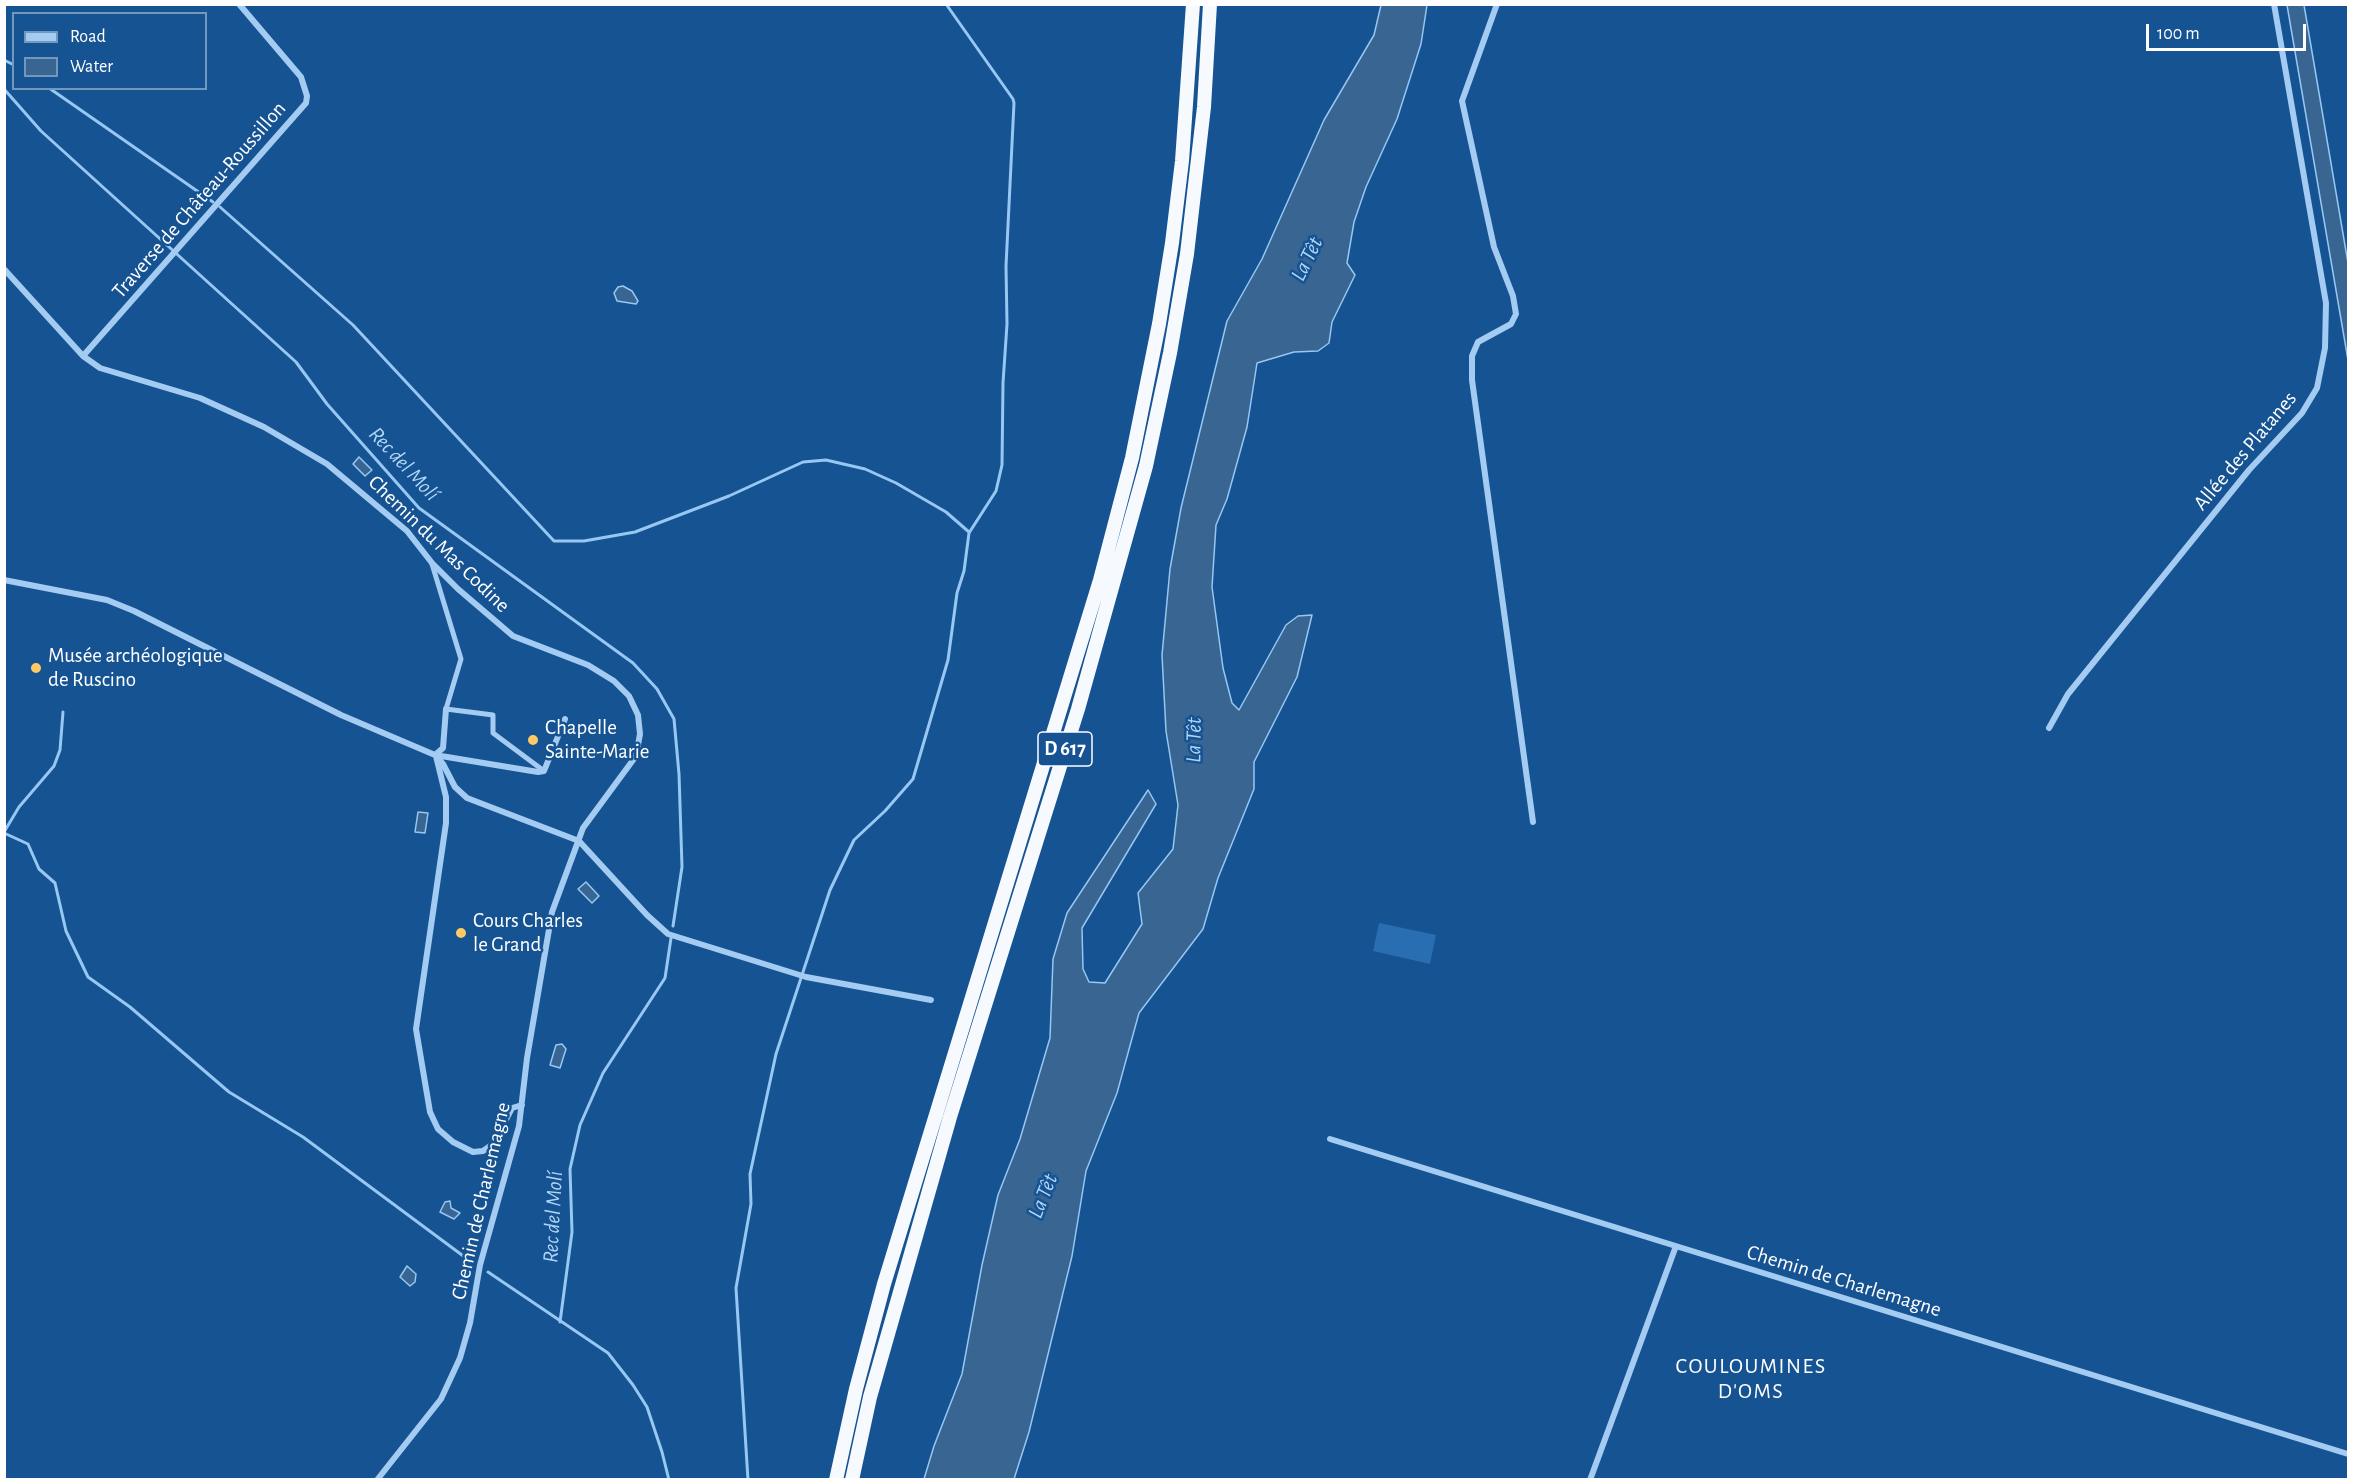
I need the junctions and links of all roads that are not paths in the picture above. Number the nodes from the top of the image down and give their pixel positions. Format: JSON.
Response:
{"nodes":[{"id":1,"x":239,"y":4,"type":"edge"},
{"id":2,"x":1193,"y":4,"type":"edge"},
{"id":3,"x":1210,"y":4,"type":"edge"},
{"id":4,"x":1497,"y":4,"type":"edge"},
{"id":5,"x":2274,"y":4,"type":"edge"},
{"id":6,"x":4,"y":269,"type":"edge"},
{"id":7,"x":83,"y":356,"type":"junction"},
{"id":8,"x":432,"y":563,"type":"junction"},
{"id":9,"x":4,"y":580,"type":"edge"},
{"id":10,"x":446,"y":709,"type":"junction"},
{"id":11,"x":565,"y":719,"type":"dead end"},
{"id":12,"x":2049,"y":728,"type":"dead end"},
{"id":13,"x":435,"y":755,"type":"junction"},
{"id":14,"x":544,"y":771,"type":"junction"},
{"id":15,"x":1533,"y":822,"type":"dead end"},
{"id":16,"x":579,"y":841,"type":"junction"},
{"id":17,"x":931,"y":1000,"type":"dead end"},
{"id":18,"x":522,"y":1105,"type":"junction"},
{"id":19,"x":1330,"y":1138,"type":"dead end"},
{"id":20,"x":1676,"y":1246,"type":"junction"},
{"id":21,"x":2349,"y":1454,"type":"edge"},
{"id":22,"x":377,"y":1479,"type":"edge"},
{"id":23,"x":836,"y":1479,"type":"edge"},
{"id":24,"x":852,"y":1479,"type":"edge"},
{"id":25,"x":1590,"y":1479,"type":"edge"}],
"edges":[{"from":1,"to":7,"type":"street","name":"Traverse de Château-Roussillon"},
{"from":2,"to":23,"type":"highway","number":"D 617"},
{"from":3,"to":24,"type":"highway","number":"D 617"},
{"from":4,"to":15,"type":"street"},
{"from":5,"to":12,"type":"street","name":"Allée des Platanes"},
{"from":6,"to":7,"type":"street","name":"Chemin du Mas Codine"},
{"from":7,"to":8,"type":"street","name":"Chemin du Mas Codine"},
{"from":8,"to":10,"type":"street"},
{"from":8,"to":16,"type":"street","name":"Chemin du Mas Codine"},
{"from":9,"to":13,"type":"street"},
{"from":10,"to":13,"type":"street"},
{"from":10,"to":14,"type":"street"},
{"from":11,"to":14,"type":"street"},
{"from":13,"to":14,"type":"street"},
{"from":13,"to":16,"type":"street"},
{"from":13,"to":18,"type":"street"},
{"from":16,"to":17,"type":"street"},
{"from":16,"to":18,"type":"street","name":"Chemin de Charlemagne"},
{"from":18,"to":22,"type":"street","name":"Chemin de Charlemagne"},
{"from":19,"to":20,"type":"street","name":"Chemin de Charlemagne"},
{"from":20,"to":21,"type":"street","name":"Chemin de Charlemagne"},
{"from":20,"to":25,"type":"street"}]}
